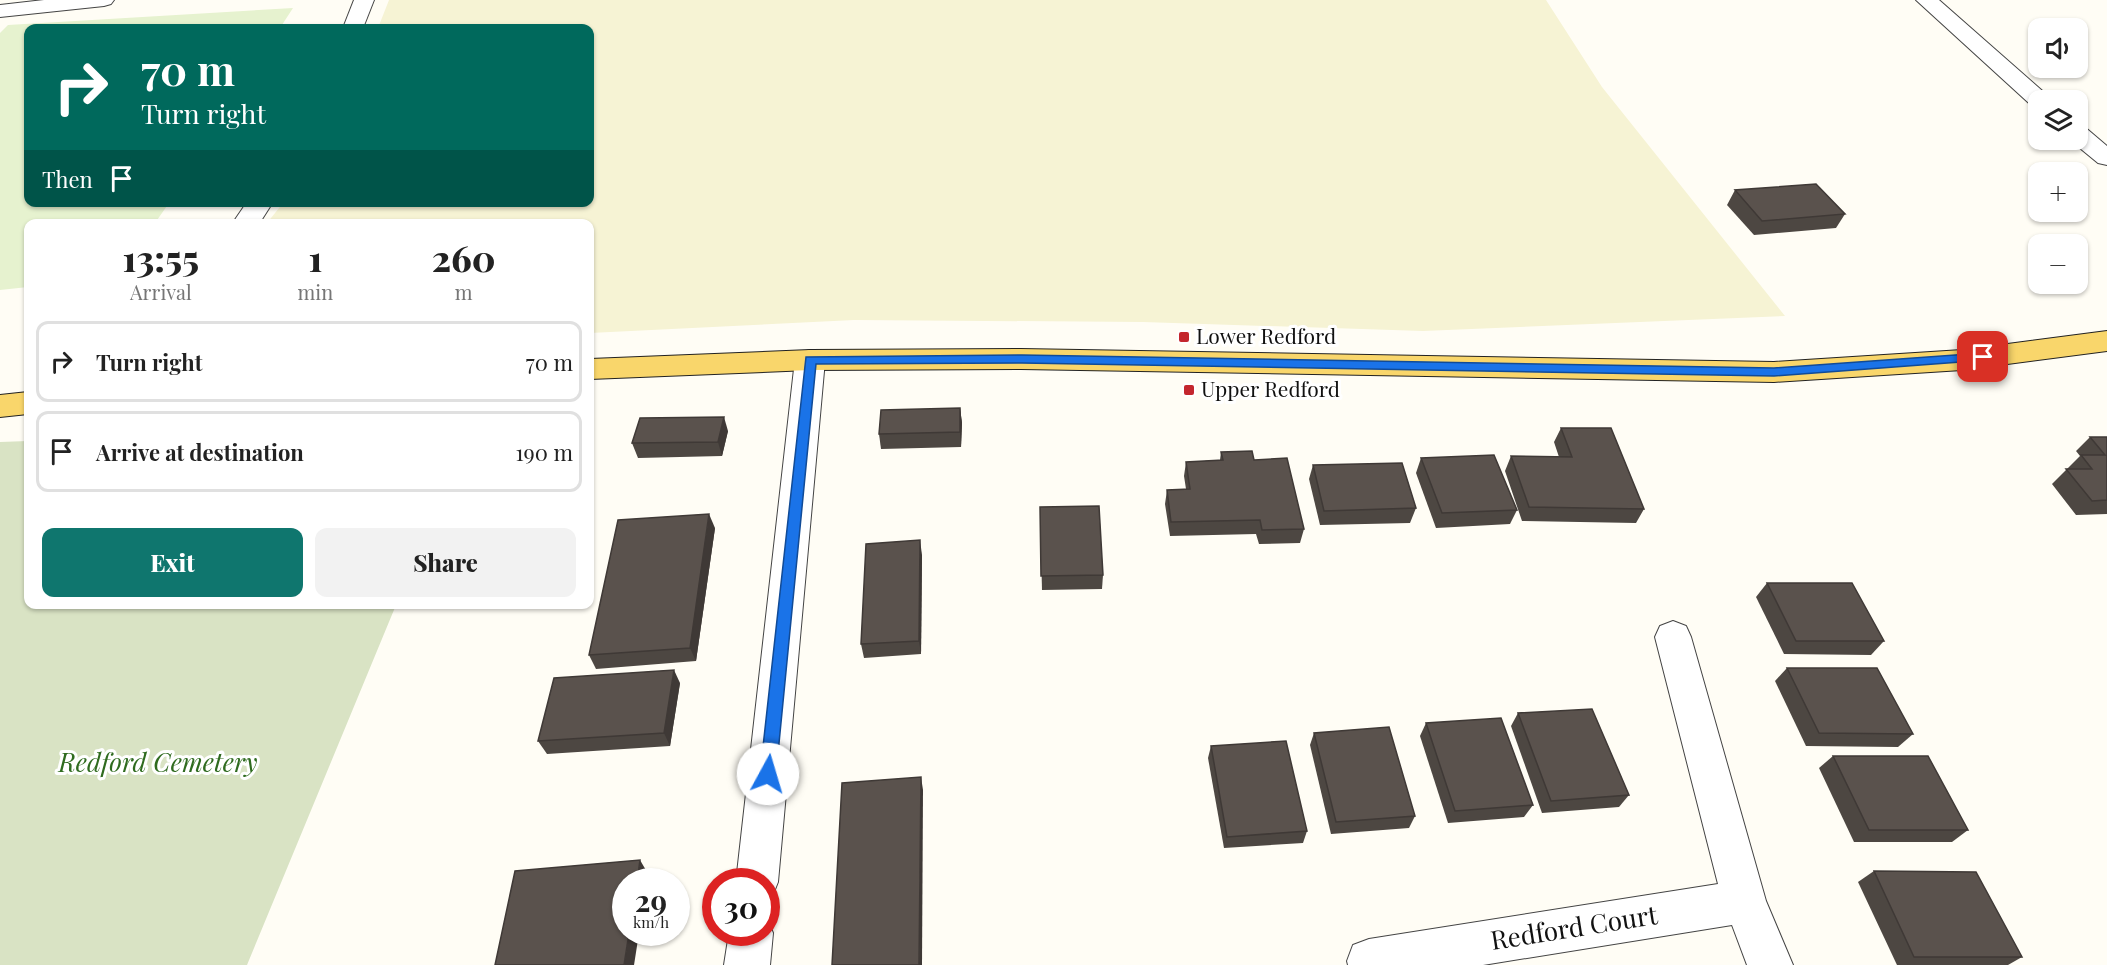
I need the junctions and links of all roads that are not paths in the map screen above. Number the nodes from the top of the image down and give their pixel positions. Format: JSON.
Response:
{"nodes":[{"id":1,"x":104,"y":0,"type":"edge"},
{"id":2,"x":364,"y":0,"type":"edge"},
{"id":3,"x":1926,"y":0,"type":"edge"},
{"id":4,"x":0,"y":11,"type":"edge"},
{"id":5,"x":355,"y":24,"type":"edge"},
{"id":6,"x":2028,"y":90,"type":"edge"},
{"id":7,"x":2088,"y":142,"type":"edge"},
{"id":8,"x":2107,"y":158,"type":"edge"},
{"id":9,"x":2107,"y":341,"type":"edge"},
{"id":10,"x":810,"y":360,"type":"junction"},
{"id":11,"x":594,"y":369,"type":"edge"},
{"id":12,"x":24,"y":403,"type":"edge"},
{"id":13,"x":0,"y":406,"type":"edge"},
{"id":14,"x":1673,"y":637,"type":"dead end"},
{"id":15,"x":758,"y":868,"type":"edge"},
{"id":16,"x":1744,"y":901,"type":"junction"},
{"id":17,"x":749,"y":946,"type":"edge"},
{"id":18,"x":1369,"y":961,"type":"dead end"},
{"id":19,"x":747,"y":965,"type":"edge"},
{"id":20,"x":1770,"y":965,"type":"edge"}],
"edges":[{"from":1,"to":4,"type":"street"},
{"from":2,"to":5,"type":"street"},
{"from":3,"to":6,"type":"street"},
{"from":7,"to":8,"type":"street"},
{"from":9,"to":10,"type":"main road"},
{"from":10,"to":11,"type":"main road"},
{"from":10,"to":15,"type":"street"},
{"from":12,"to":13,"type":"main road"},
{"from":14,"to":16,"type":"street"},
{"from":16,"to":18,"type":"street","name":"Redford Court"},
{"from":16,"to":20,"type":"street"},
{"from":17,"to":19,"type":"street"}]}
